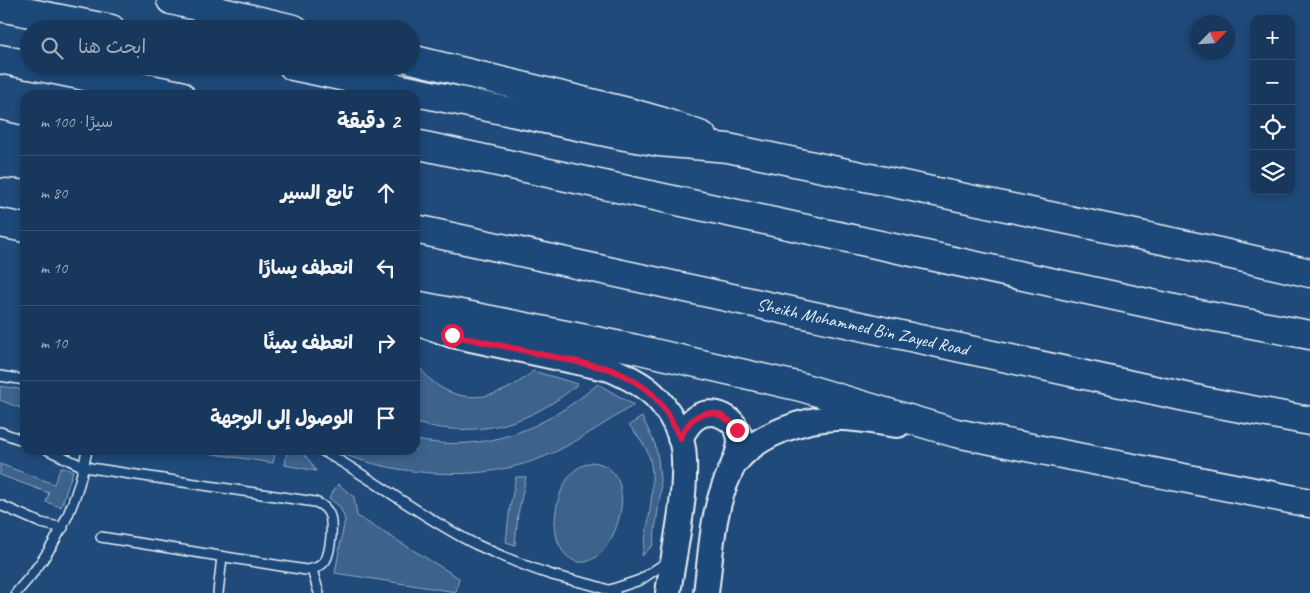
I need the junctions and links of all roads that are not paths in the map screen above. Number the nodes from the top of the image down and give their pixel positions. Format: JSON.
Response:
{"nodes":[{"id":1,"x":171,"y":0,"type":"edge"},
{"id":2,"x":0,"y":7,"type":"edge"},
{"id":3,"x":66,"y":20,"type":"edge"},
{"id":4,"x":256,"y":20,"type":"edge"},
{"id":5,"x":0,"y":59,"type":"edge"},
{"id":6,"x":420,"y":61,"type":"edge"},
{"id":7,"x":20,"y":63,"type":"edge"},
{"id":8,"x":80,"y":75,"type":"edge"},
{"id":9,"x":336,"y":75,"type":"edge"},
{"id":10,"x":155,"y":90,"type":"edge"},
{"id":11,"x":407,"y":90,"type":"edge"},
{"id":12,"x":420,"y":93,"type":"edge"},
{"id":13,"x":0,"y":135,"type":"edge"},
{"id":14,"x":20,"y":140,"type":"edge"},
{"id":15,"x":420,"y":145,"type":"edge"},
{"id":16,"x":728,"y":148,"type":"junction"},
{"id":17,"x":0,"y":162,"type":"edge"},
{"id":18,"x":20,"y":164,"type":"edge"},
{"id":19,"x":0,"y":223,"type":"edge"},
{"id":20,"x":20,"y":227,"type":"edge"},
{"id":21,"x":420,"y":230,"type":"edge"},
{"id":22,"x":1210,"y":250,"type":"junction"},
{"id":23,"x":1310,"y":256,"type":"edge"},
{"id":24,"x":1310,"y":273,"type":"edge"},
{"id":25,"x":420,"y":306,"type":"edge"},
{"id":26,"x":420,"y":324,"type":"edge"},
{"id":27,"x":1310,"y":335,"type":"edge"},
{"id":28,"x":0,"y":376,"type":"edge"},
{"id":29,"x":20,"y":379,"type":"edge"},
{"id":30,"x":1310,"y":421,"type":"edge"},
{"id":31,"x":0,"y":432,"type":"edge"},
{"id":32,"x":956,"y":433,"type":"junction"},
{"id":33,"x":680,"y":438,"type":"junction"},
{"id":34,"x":20,"y":439,"type":"edge"},
{"id":35,"x":59,"y":455,"type":"edge"},
{"id":36,"x":86,"y":455,"type":"edge"},
{"id":37,"x":330,"y":455,"type":"edge"},
{"id":38,"x":734,"y":463,"type":"junction"},
{"id":39,"x":84,"y":467,"type":"junction"},
{"id":40,"x":1310,"y":503,"type":"edge"},
{"id":41,"x":0,"y":505,"type":"edge"},
{"id":42,"x":63,"y":528,"type":"junction"},
{"id":43,"x":101,"y":537,"type":"dead end"},
{"id":44,"x":222,"y":557,"type":"junction"},
{"id":45,"x":672,"y":558,"type":"junction"},
{"id":46,"x":312,"y":570,"type":"junction"},
{"id":47,"x":613,"y":592,"type":"edge"},
{"id":48,"x":16,"y":593,"type":"edge"},
{"id":49,"x":218,"y":593,"type":"edge"},
{"id":50,"x":319,"y":593,"type":"edge"},
{"id":51,"x":668,"y":593,"type":"edge"},
{"id":52,"x":706,"y":593,"type":"edge"}],
"edges":[{"from":1,"to":4,"type":"highway"},
{"from":2,"to":3,"type":"highway"},
{"from":5,"to":7,"type":"highway"},
{"from":6,"to":16,"type":"highway"},
{"from":8,"to":10,"type":"highway"},
{"from":9,"to":11,"type":"highway"},
{"from":12,"to":16,"type":"highway"},
{"from":13,"to":14,"type":"highway"},
{"from":15,"to":27,"type":"highway"},
{"from":16,"to":22,"type":"highway"},
{"from":17,"to":18,"type":"highway"},
{"from":19,"to":20,"type":"highway"},
{"from":21,"to":30,"type":"highway","name":"Sheikh Mohammed Bin Zayed Road"},
{"from":22,"to":23,"type":"highway"},
{"from":22,"to":24,"type":"highway"},
{"from":25,"to":32,"type":"highway"},
{"from":26,"to":33,"type":"street"},
{"from":28,"to":29,"type":"lane"},
{"from":31,"to":34,"type":"lane"},
{"from":32,"to":38,"type":"street"},
{"from":32,"to":40,"type":"highway"},
{"from":33,"to":38,"type":"street"},
{"from":33,"to":45,"type":"street"},
{"from":35,"to":39,"type":"lane"},
{"from":36,"to":39,"type":"lane"},
{"from":37,"to":47,"type":"lane"},
{"from":38,"to":52,"type":"street"},
{"from":39,"to":42,"type":"lane"},
{"from":39,"to":46,"type":"lane"},
{"from":41,"to":42,"type":"lane"},
{"from":42,"to":48,"type":"lane"},
{"from":43,"to":44,"type":"lane"},
{"from":44,"to":46,"type":"lane"},
{"from":44,"to":49,"type":"lane"},
{"from":45,"to":47,"type":"lane"},
{"from":45,"to":51,"type":"street"},
{"from":46,"to":50,"type":"lane"}]}
